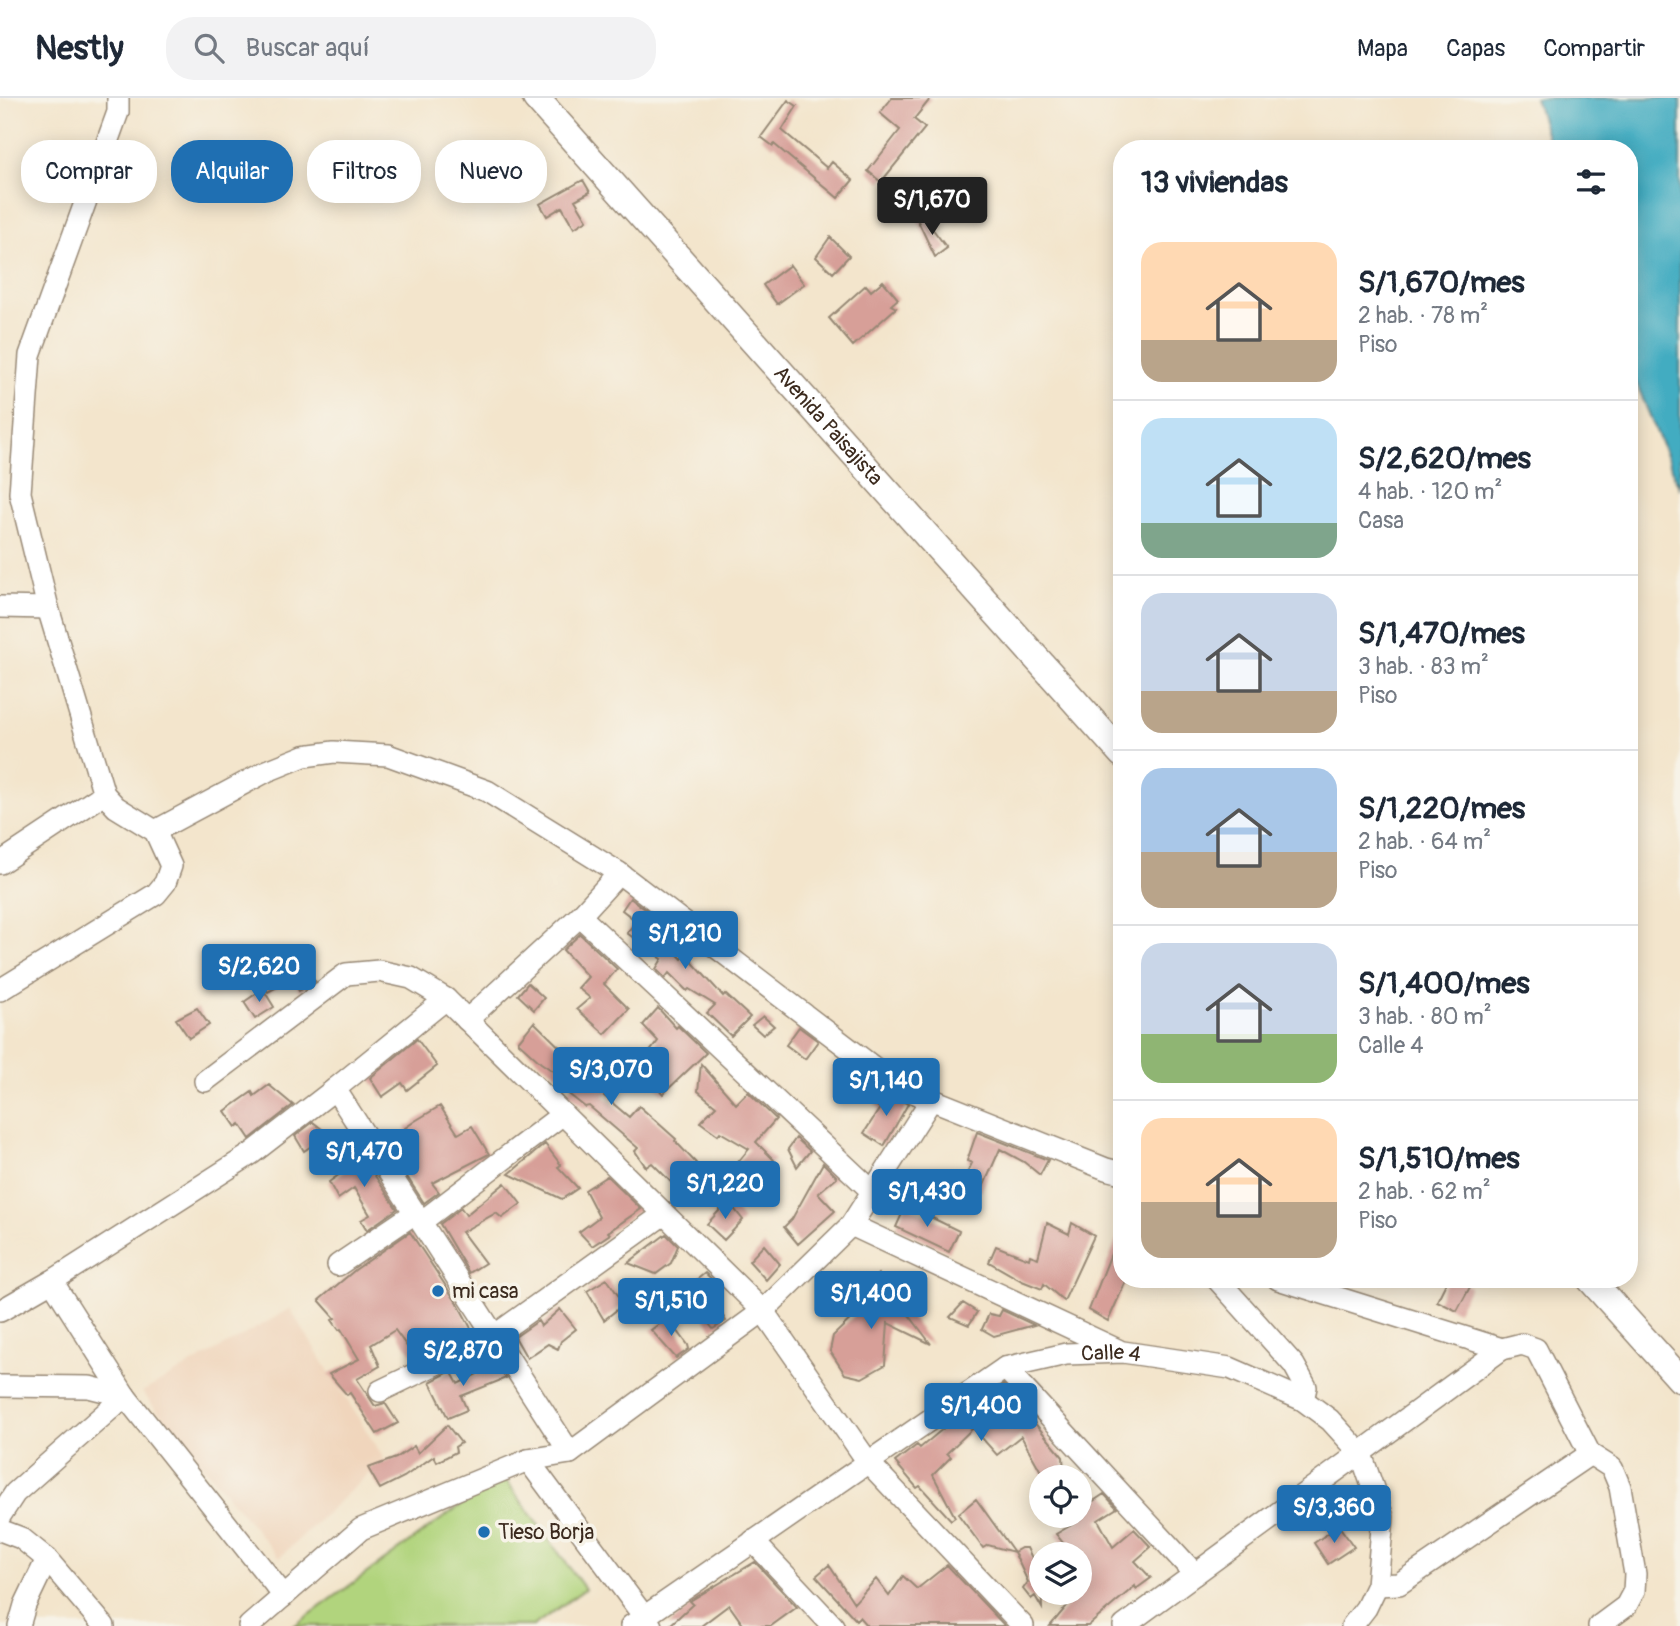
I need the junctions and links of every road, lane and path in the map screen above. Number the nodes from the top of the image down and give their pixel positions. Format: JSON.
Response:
{"nodes":[{"id":1,"x":118,"y":98,"type":"edge"},
{"id":2,"x":536,"y":98,"type":"edge"},
{"id":3,"x":0,"y":607,"type":"edge"},
{"id":4,"x":48,"y":608,"type":"junction"},
{"id":5,"x":1113,"y":744,"type":"edge"},
{"id":6,"x":104,"y":794,"type":"junction"},
{"id":7,"x":155,"y":831,"type":"junction"},
{"id":8,"x":0,"y":863,"type":"edge"},
{"id":9,"x":619,"y":873,"type":"junction"},
{"id":10,"x":580,"y":916,"type":"junction"},
{"id":11,"x":0,"y":990,"type":"edge"},
{"id":12,"x":446,"y":999,"type":"junction"},
{"id":13,"x":467,"y":1020,"type":"junction"},
{"id":14,"x":205,"y":1081,"type":"dead end"},
{"id":15,"x":335,"y":1089,"type":"junction"},
{"id":16,"x":931,"y":1100,"type":"junction"},
{"id":17,"x":563,"y":1115,"type":"junction"},
{"id":18,"x":1113,"y":1171,"type":"edge"},
{"id":19,"x":873,"y":1192,"type":"junction"},
{"id":20,"x":664,"y":1214,"type":"junction"},
{"id":21,"x":418,"y":1217,"type":"junction"},
{"id":22,"x":850,"y":1226,"type":"junction"},
{"id":23,"x":338,"y":1265,"type":"dead end"},
{"id":24,"x":52,"y":1281,"type":"junction"},
{"id":25,"x":1225,"y":1288,"type":"edge"},
{"id":26,"x":1307,"y":1288,"type":"edge"},
{"id":27,"x":1598,"y":1288,"type":"edge"},
{"id":28,"x":0,"y":1311,"type":"edge"},
{"id":29,"x":763,"y":1311,"type":"junction"},
{"id":30,"x":494,"y":1335,"type":"junction"},
{"id":31,"x":1502,"y":1349,"type":"junction"},
{"id":32,"x":1123,"y":1352,"type":"junction"},
{"id":33,"x":1005,"y":1368,"type":"junction"},
{"id":34,"x":1680,"y":1378,"type":"edge"},
{"id":35,"x":0,"y":1386,"type":"edge"},
{"id":36,"x":380,"y":1391,"type":"dead end"},
{"id":37,"x":125,"y":1396,"type":"junction"},
{"id":38,"x":1303,"y":1400,"type":"junction"},
{"id":39,"x":570,"y":1453,"type":"junction"},
{"id":40,"x":1361,"y":1454,"type":"junction"},
{"id":41,"x":1590,"y":1454,"type":"junction"},
{"id":42,"x":528,"y":1460,"type":"junction"},
{"id":43,"x":868,"y":1462,"type":"junction"},
{"id":44,"x":0,"y":1516,"type":"edge"},
{"id":45,"x":0,"y":1530,"type":"edge"},
{"id":46,"x":753,"y":1541,"type":"junction"},
{"id":47,"x":47,"y":1559,"type":"junction"},
{"id":48,"x":1195,"y":1574,"type":"junction"},
{"id":49,"x":1377,"y":1585,"type":"junction"},
{"id":50,"x":284,"y":1596,"type":"junction"},
{"id":51,"x":641,"y":1623,"type":"edge"},
{"id":52,"x":19,"y":1626,"type":"edge"},
{"id":53,"x":104,"y":1626,"type":"edge"},
{"id":54,"x":249,"y":1626,"type":"edge"},
{"id":55,"x":833,"y":1626,"type":"edge"},
{"id":56,"x":1023,"y":1626,"type":"edge"},
{"id":57,"x":1124,"y":1626,"type":"edge"},
{"id":58,"x":1352,"y":1626,"type":"edge"},
{"id":59,"x":1599,"y":1626,"type":"edge"}],
"edges":[{"from":1,"to":4,"type":"street"},
{"from":2,"to":5,"type":"main road","name":"Avenida Paisajista"},
{"from":3,"to":4,"type":"street"},
{"from":4,"to":6,"type":"street"},
{"from":6,"to":7,"type":"street"},
{"from":6,"to":8,"type":"street"},
{"from":7,"to":9,"type":"street"},
{"from":7,"to":11,"type":"street"},
{"from":9,"to":10,"type":"street"},
{"from":9,"to":16,"type":"street"},
{"from":10,"to":13,"type":"street"},
{"from":10,"to":19,"type":"street"},
{"from":12,"to":13,"type":"street"},
{"from":12,"to":14,"type":"street"},
{"from":12,"to":15,"type":"street"},
{"from":13,"to":17,"type":"street"},
{"from":15,"to":21,"type":"street"},
{"from":15,"to":24,"type":"street"},
{"from":16,"to":18,"type":"street"},
{"from":16,"to":19,"type":"street"},
{"from":17,"to":20,"type":"street"},
{"from":17,"to":21,"type":"street"},
{"from":19,"to":22,"type":"street"},
{"from":20,"to":29,"type":"street"},
{"from":20,"to":30,"type":"street"},
{"from":21,"to":23,"type":"street"},
{"from":21,"to":30,"type":"street"},
{"from":22,"to":29,"type":"street"},
{"from":22,"to":32,"type":"street"},
{"from":24,"to":28,"type":"street"},
{"from":24,"to":37,"type":"street"},
{"from":25,"to":38,"type":"street"},
{"from":26,"to":31,"type":"street"},
{"from":27,"to":34,"type":"main road"},
{"from":29,"to":39,"type":"street"},
{"from":29,"to":43,"type":"street"},
{"from":30,"to":36,"type":"street"},
{"from":30,"to":39,"type":"street"},
{"from":31,"to":40,"type":"street"},
{"from":31,"to":41,"type":"street"},
{"from":32,"to":33,"type":"street","name":"Calle 4"},
{"from":32,"to":38,"type":"street","name":"Calle 4"},
{"from":33,"to":43,"type":"street","name":"Calle 4"},
{"from":33,"to":48,"type":"street"},
{"from":35,"to":37,"type":"street"},
{"from":37,"to":44,"type":"street"},
{"from":37,"to":50,"type":"street"},
{"from":38,"to":40,"type":"street","name":"Calle 4"},
{"from":39,"to":42,"type":"street"},
{"from":40,"to":48,"type":"street"},
{"from":40,"to":49,"type":"street","name":"Calle 4"},
{"from":41,"to":49,"type":"street"},
{"from":41,"to":59,"type":"street"},
{"from":42,"to":50,"type":"street"},
{"from":42,"to":51,"type":"street"},
{"from":43,"to":46,"type":"street","name":"Calle 4"},
{"from":43,"to":56,"type":"street"},
{"from":45,"to":47,"type":"street"},
{"from":46,"to":51,"type":"street","name":"Calle 4"},
{"from":46,"to":55,"type":"street"},
{"from":47,"to":52,"type":"street"},
{"from":47,"to":53,"type":"street"},
{"from":48,"to":57,"type":"street"},
{"from":49,"to":58,"type":"street","name":"Calle 4"},
{"from":50,"to":54,"type":"street"}]}
